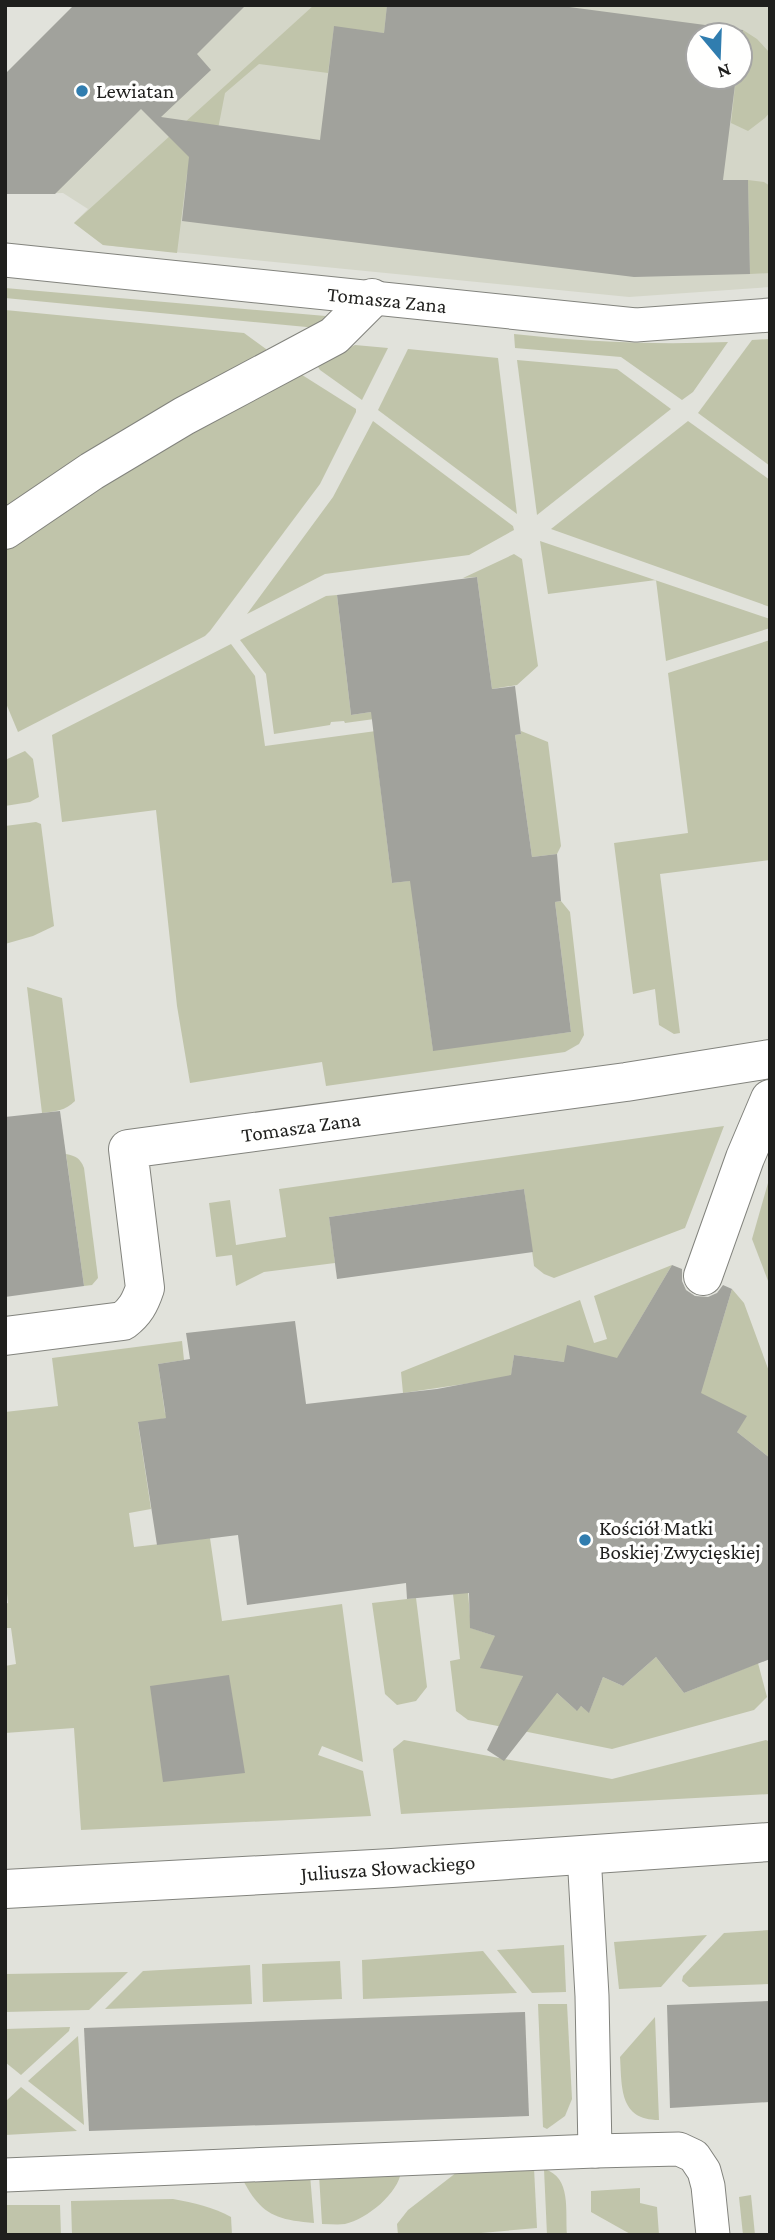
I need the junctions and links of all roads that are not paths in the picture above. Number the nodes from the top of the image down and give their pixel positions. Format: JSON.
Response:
{"nodes":[{"id":1,"x":5,"y":260,"type":"edge"},
{"id":2,"x":372,"y":298,"type":"junction"},
{"id":3,"x":770,"y":315,"type":"edge"},
{"id":4,"x":5,"y":530,"type":"edge"},
{"id":5,"x":770,"y":1059,"type":"edge"},
{"id":6,"x":770,"y":1099,"type":"edge"},
{"id":7,"x":703,"y":1276,"type":"dead end"},
{"id":8,"x":5,"y":1336,"type":"edge"},
{"id":9,"x":770,"y":1842,"type":"edge"},
{"id":10,"x":584,"y":1854,"type":"junction"},
{"id":11,"x":5,"y":1889,"type":"edge"},
{"id":12,"x":595,"y":2151,"type":"junction"},
{"id":13,"x":5,"y":2175,"type":"edge"},
{"id":14,"x":713,"y":2235,"type":"edge"}],
"edges":[{"from":1,"to":2,"type":"lane","name":"Tomasza Zana"},
{"from":2,"to":3,"type":"lane","name":"Tomasza Zana"},
{"from":2,"to":4,"type":"street"},
{"from":5,"to":8,"type":"street","name":"Tomasza Zana"},
{"from":6,"to":7,"type":"street"},
{"from":9,"to":10,"type":"street","name":"Juliusza Słowackiego"},
{"from":10,"to":11,"type":"street","name":"Juliusza Słowackiego"},
{"from":10,"to":12,"type":"lane"},
{"from":12,"to":13,"type":"lane"},
{"from":12,"to":14,"type":"lane"}]}
